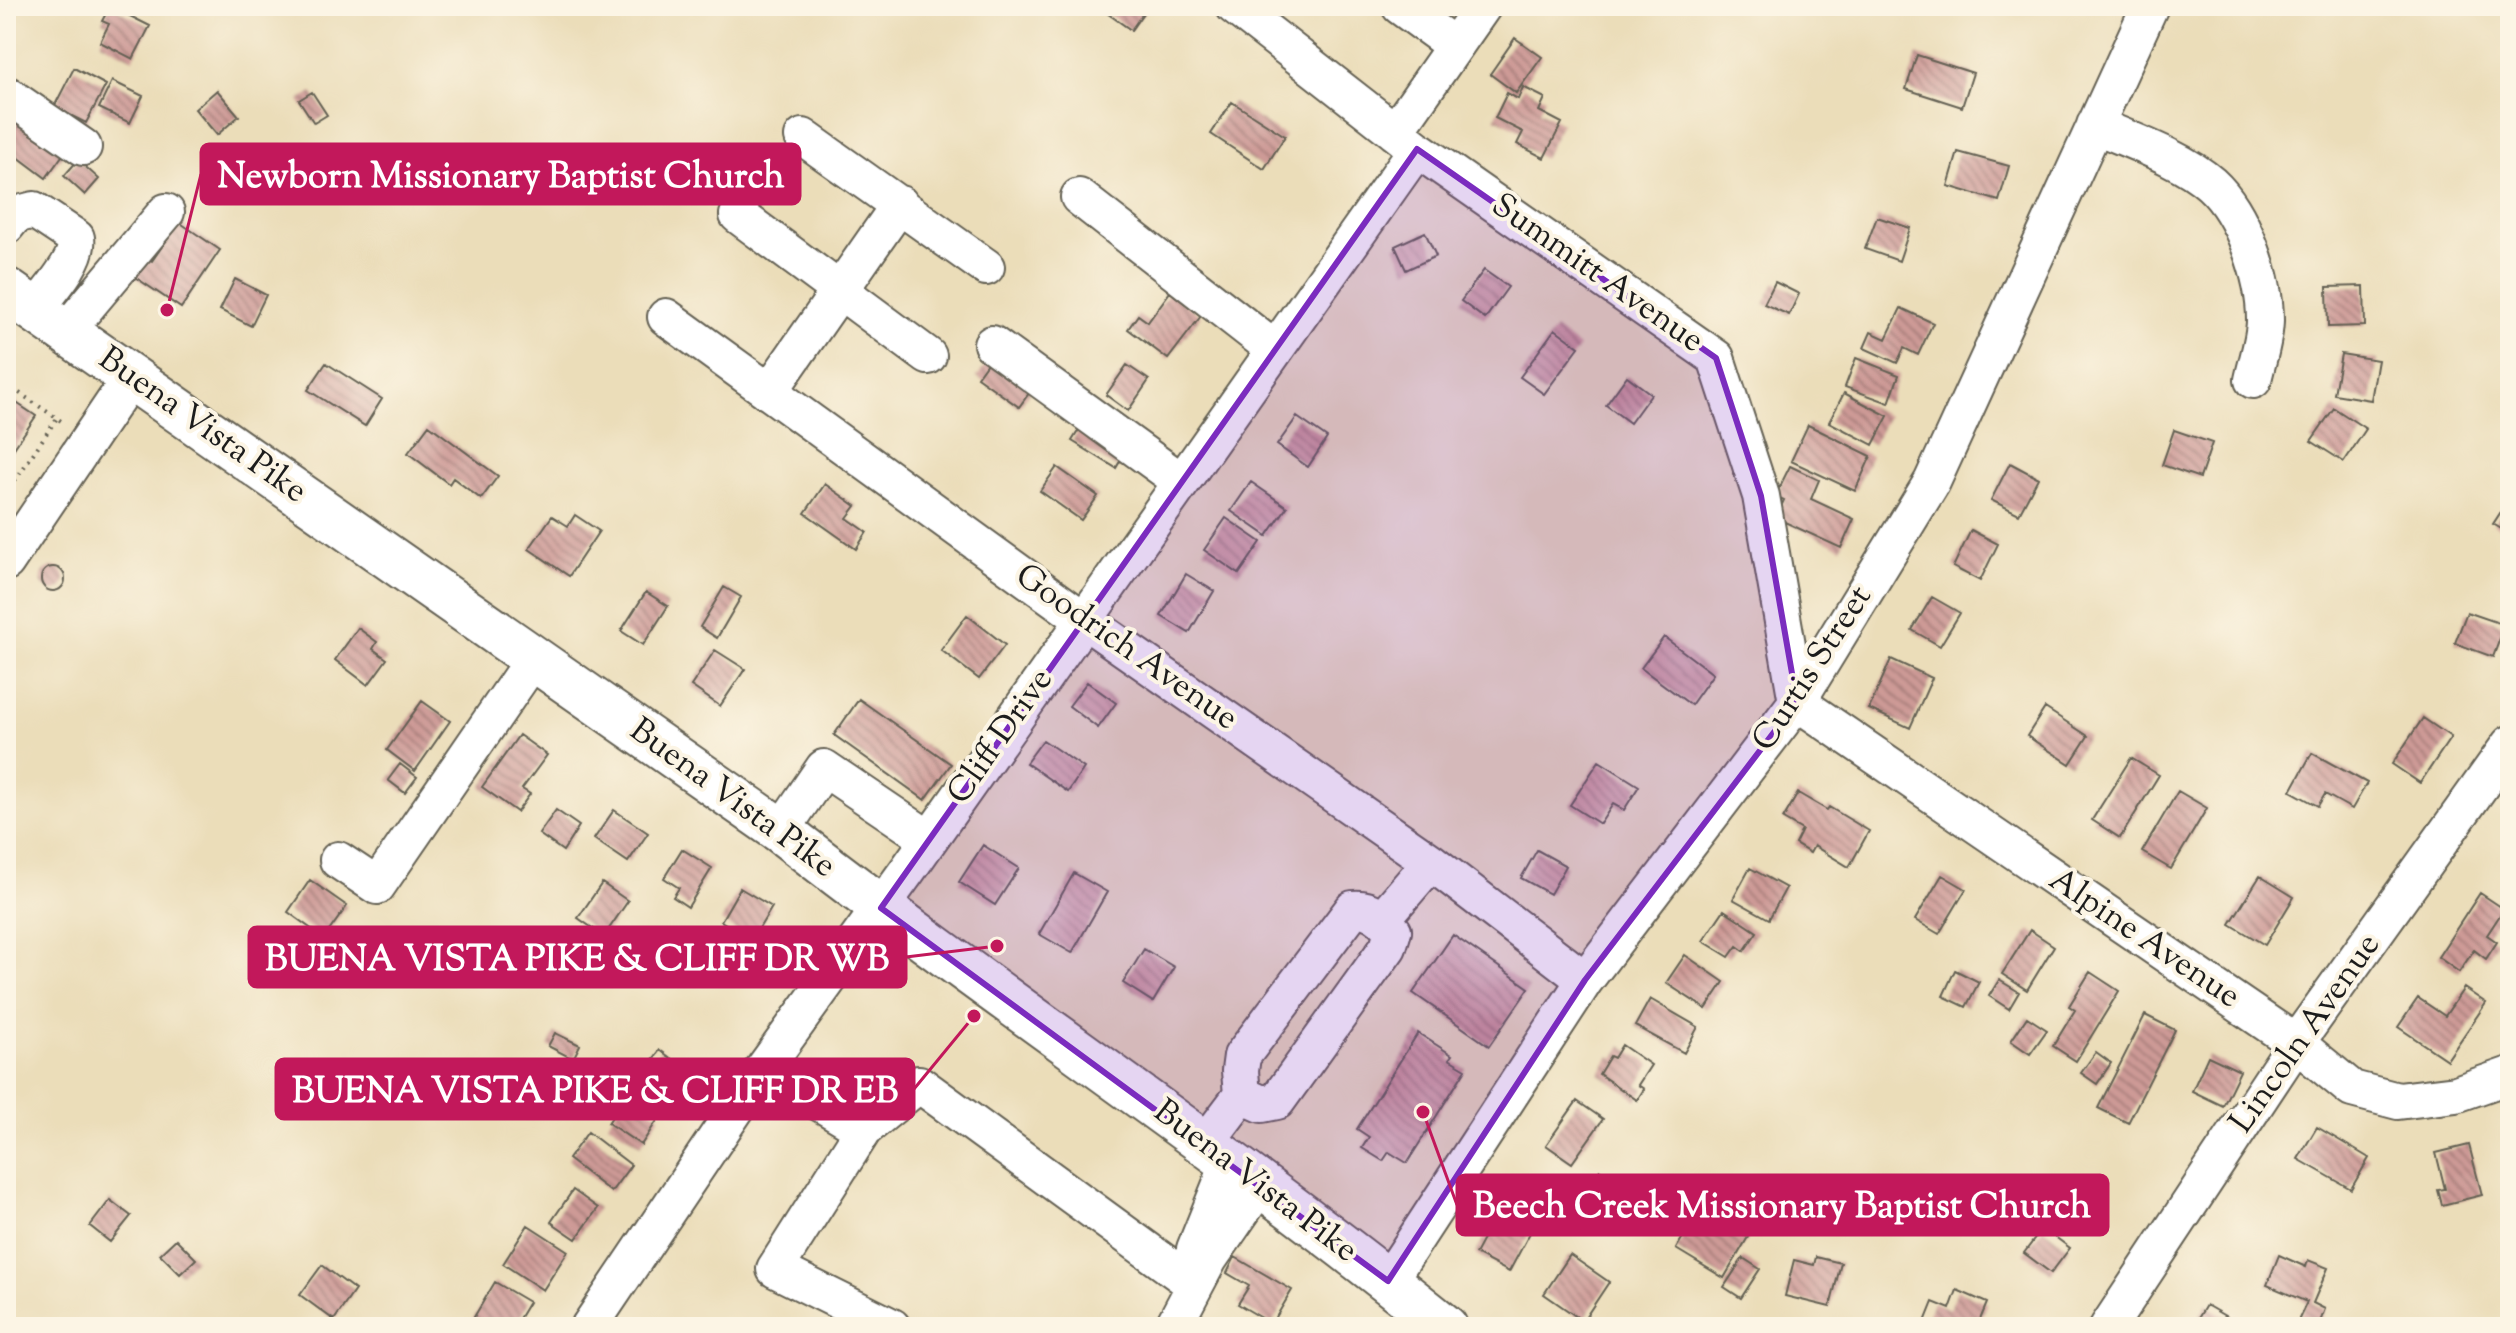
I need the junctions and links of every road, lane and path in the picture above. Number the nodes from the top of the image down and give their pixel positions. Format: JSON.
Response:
{"nodes":[{"id":1,"x":1234,"y":6,"type":"edge"},
{"id":2,"x":1400,"y":6,"type":"edge"},
{"id":3,"x":1483,"y":6,"type":"edge"},
{"id":4,"x":2150,"y":6,"type":"edge"},
{"id":5,"x":1455,"y":46,"type":"junction"},
{"id":6,"x":6,"y":94,"type":"edge"},
{"id":7,"x":2095,"y":125,"type":"junction"},
{"id":8,"x":803,"y":137,"type":"dead end"},
{"id":9,"x":1406,"y":141,"type":"junction"},
{"id":10,"x":83,"y":147,"type":"dead end"},
{"id":11,"x":1079,"y":197,"type":"dead end"},
{"id":12,"x":900,"y":204,"type":"junction"},
{"id":13,"x":166,"y":212,"type":"dead end"},
{"id":14,"x":738,"y":215,"type":"dead end"},
{"id":15,"x":6,"y":226,"type":"edge"},
{"id":16,"x":986,"y":267,"type":"dead end"},
{"id":17,"x":838,"y":290,"type":"junction"},
{"id":18,"x":26,"y":308,"type":"edge"},
{"id":19,"x":666,"y":317,"type":"dead end"},
{"id":20,"x":992,"y":344,"type":"dead end"},
{"id":21,"x":1274,"y":349,"type":"junction"},
{"id":22,"x":928,"y":356,"type":"dead end"},
{"id":23,"x":131,"y":377,"type":"junction"},
{"id":24,"x":2253,"y":380,"type":"dead end"},
{"id":25,"x":6,"y":384,"type":"edge"},
{"id":26,"x":769,"y":392,"type":"junction"},
{"id":27,"x":57,"y":418,"type":"junction"},
{"id":28,"x":89,"y":440,"type":"junction"},
{"id":29,"x":1182,"y":482,"type":"junction"},
{"id":30,"x":6,"y":494,"type":"edge"},
{"id":31,"x":6,"y":562,"type":"edge"},
{"id":32,"x":1084,"y":620,"type":"junction"},
{"id":33,"x":534,"y":658,"type":"junction"},
{"id":34,"x":1797,"y":702,"type":"junction"},
{"id":35,"x":2510,"y":744,"type":"edge"},
{"id":36,"x":781,"y":831,"type":"junction"},
{"id":37,"x":929,"y":839,"type":"junction"},
{"id":38,"x":338,"y":860,"type":"dead end"},
{"id":39,"x":1431,"y":862,"type":"junction"},
{"id":40,"x":881,"y":908,"type":"junction"},
{"id":41,"x":1382,"y":919,"type":"junction"},
{"id":42,"x":1585,"y":980,"type":"junction"},
{"id":43,"x":2296,"y":1043,"type":"junction"},
{"id":44,"x":764,"y":1069,"type":"junction"},
{"id":45,"x":2510,"y":1075,"type":"edge"},
{"id":46,"x":1242,"y":1095,"type":"junction"},
{"id":47,"x":864,"y":1129,"type":"junction"},
{"id":48,"x":1231,"y":1164,"type":"junction"},
{"id":49,"x":1198,"y":1281,"type":"junction"},
{"id":50,"x":1388,"y":1281,"type":"junction"},
{"id":51,"x":589,"y":1327,"type":"edge"},
{"id":52,"x":892,"y":1327,"type":"edge"},
{"id":53,"x":1173,"y":1327,"type":"edge"},
{"id":54,"x":1445,"y":1327,"type":"edge"},
{"id":55,"x":2108,"y":1327,"type":"edge"}],
"edges":[{"from":1,"to":9,"type":"street","name":"Summitt Avenue"},
{"from":2,"to":5,"type":"street"},
{"from":3,"to":5,"type":"street","name":"Cliff Drive"},
{"from":4,"to":7,"type":"street","name":"Curtis Street"},
{"from":5,"to":9,"type":"street","name":"Cliff Drive"},
{"from":6,"to":10,"type":"street"},
{"from":7,"to":24,"type":"street"},
{"from":7,"to":34,"type":"street","name":"Curtis Street"},
{"from":8,"to":12,"type":"street"},
{"from":9,"to":21,"type":"street","name":"Cliff Drive"},
{"from":9,"to":34,"type":"street","name":"Summitt Avenue"},
{"from":11,"to":21,"type":"street"},
{"from":12,"to":16,"type":"street"},
{"from":12,"to":17,"type":"street"},
{"from":13,"to":18,"type":"street"},
{"from":14,"to":17,"type":"street"},
{"from":15,"to":18,"type":"street"},
{"from":17,"to":22,"type":"street"},
{"from":17,"to":26,"type":"street"},
{"from":18,"to":23,"type":"main road","name":"Buena Vista Pike"},
{"from":19,"to":26,"type":"street","name":"Goodrich Avenue"},
{"from":20,"to":29,"type":"street"},
{"from":21,"to":29,"type":"street","name":"Cliff Drive"},
{"from":23,"to":28,"type":"street"},
{"from":23,"to":33,"type":"main road","name":"Buena Vista Pike"},
{"from":25,"to":27,"type":"path"},
{"from":26,"to":32,"type":"street","name":"Goodrich Avenue"},
{"from":27,"to":28,"type":"path"},
{"from":27,"to":30,"type":"path"},
{"from":28,"to":31,"type":"street"},
{"from":29,"to":32,"type":"street","name":"Cliff Drive"},
{"from":32,"to":37,"type":"street","name":"Cliff Drive"},
{"from":32,"to":39,"type":"street","name":"Goodrich Avenue"},
{"from":33,"to":36,"type":"main road","name":"Buena Vista Pike"},
{"from":33,"to":38,"type":"street"},
{"from":34,"to":42,"type":"street","name":"Curtis Street"},
{"from":34,"to":43,"type":"street","name":"Alpine Avenue"},
{"from":35,"to":43,"type":"street","name":"Lincoln Avenue"},
{"from":36,"to":37,"type":"street"},
{"from":36,"to":40,"type":"main road","name":"Buena Vista Pike"},
{"from":37,"to":40,"type":"street","name":"Cliff Drive"},
{"from":39,"to":41,"type":"street"},
{"from":39,"to":42,"type":"street","name":"Goodrich Avenue"},
{"from":40,"to":44,"type":"street","name":"Cliff Drive"},
{"from":40,"to":48,"type":"main road","name":"Buena Vista Pike"},
{"from":41,"to":46,"type":"street"},
{"from":41,"to":46,"type":"street"},
{"from":42,"to":50,"type":"street","name":"Curtis Street"},
{"from":43,"to":45,"type":"street","name":"Alpine Avenue"},
{"from":43,"to":55,"type":"street","name":"Lincoln Avenue"},
{"from":44,"to":47,"type":"street"},
{"from":44,"to":51,"type":"street","name":"Cliff Drive"},
{"from":46,"to":48,"type":"street"},
{"from":47,"to":49,"type":"street"},
{"from":47,"to":52,"type":"street"},
{"from":48,"to":49,"type":"street"},
{"from":48,"to":50,"type":"main road","name":"Buena Vista Pike"},
{"from":49,"to":53,"type":"street"},
{"from":50,"to":54,"type":"main road","name":"Buena Vista Pike"}]}
